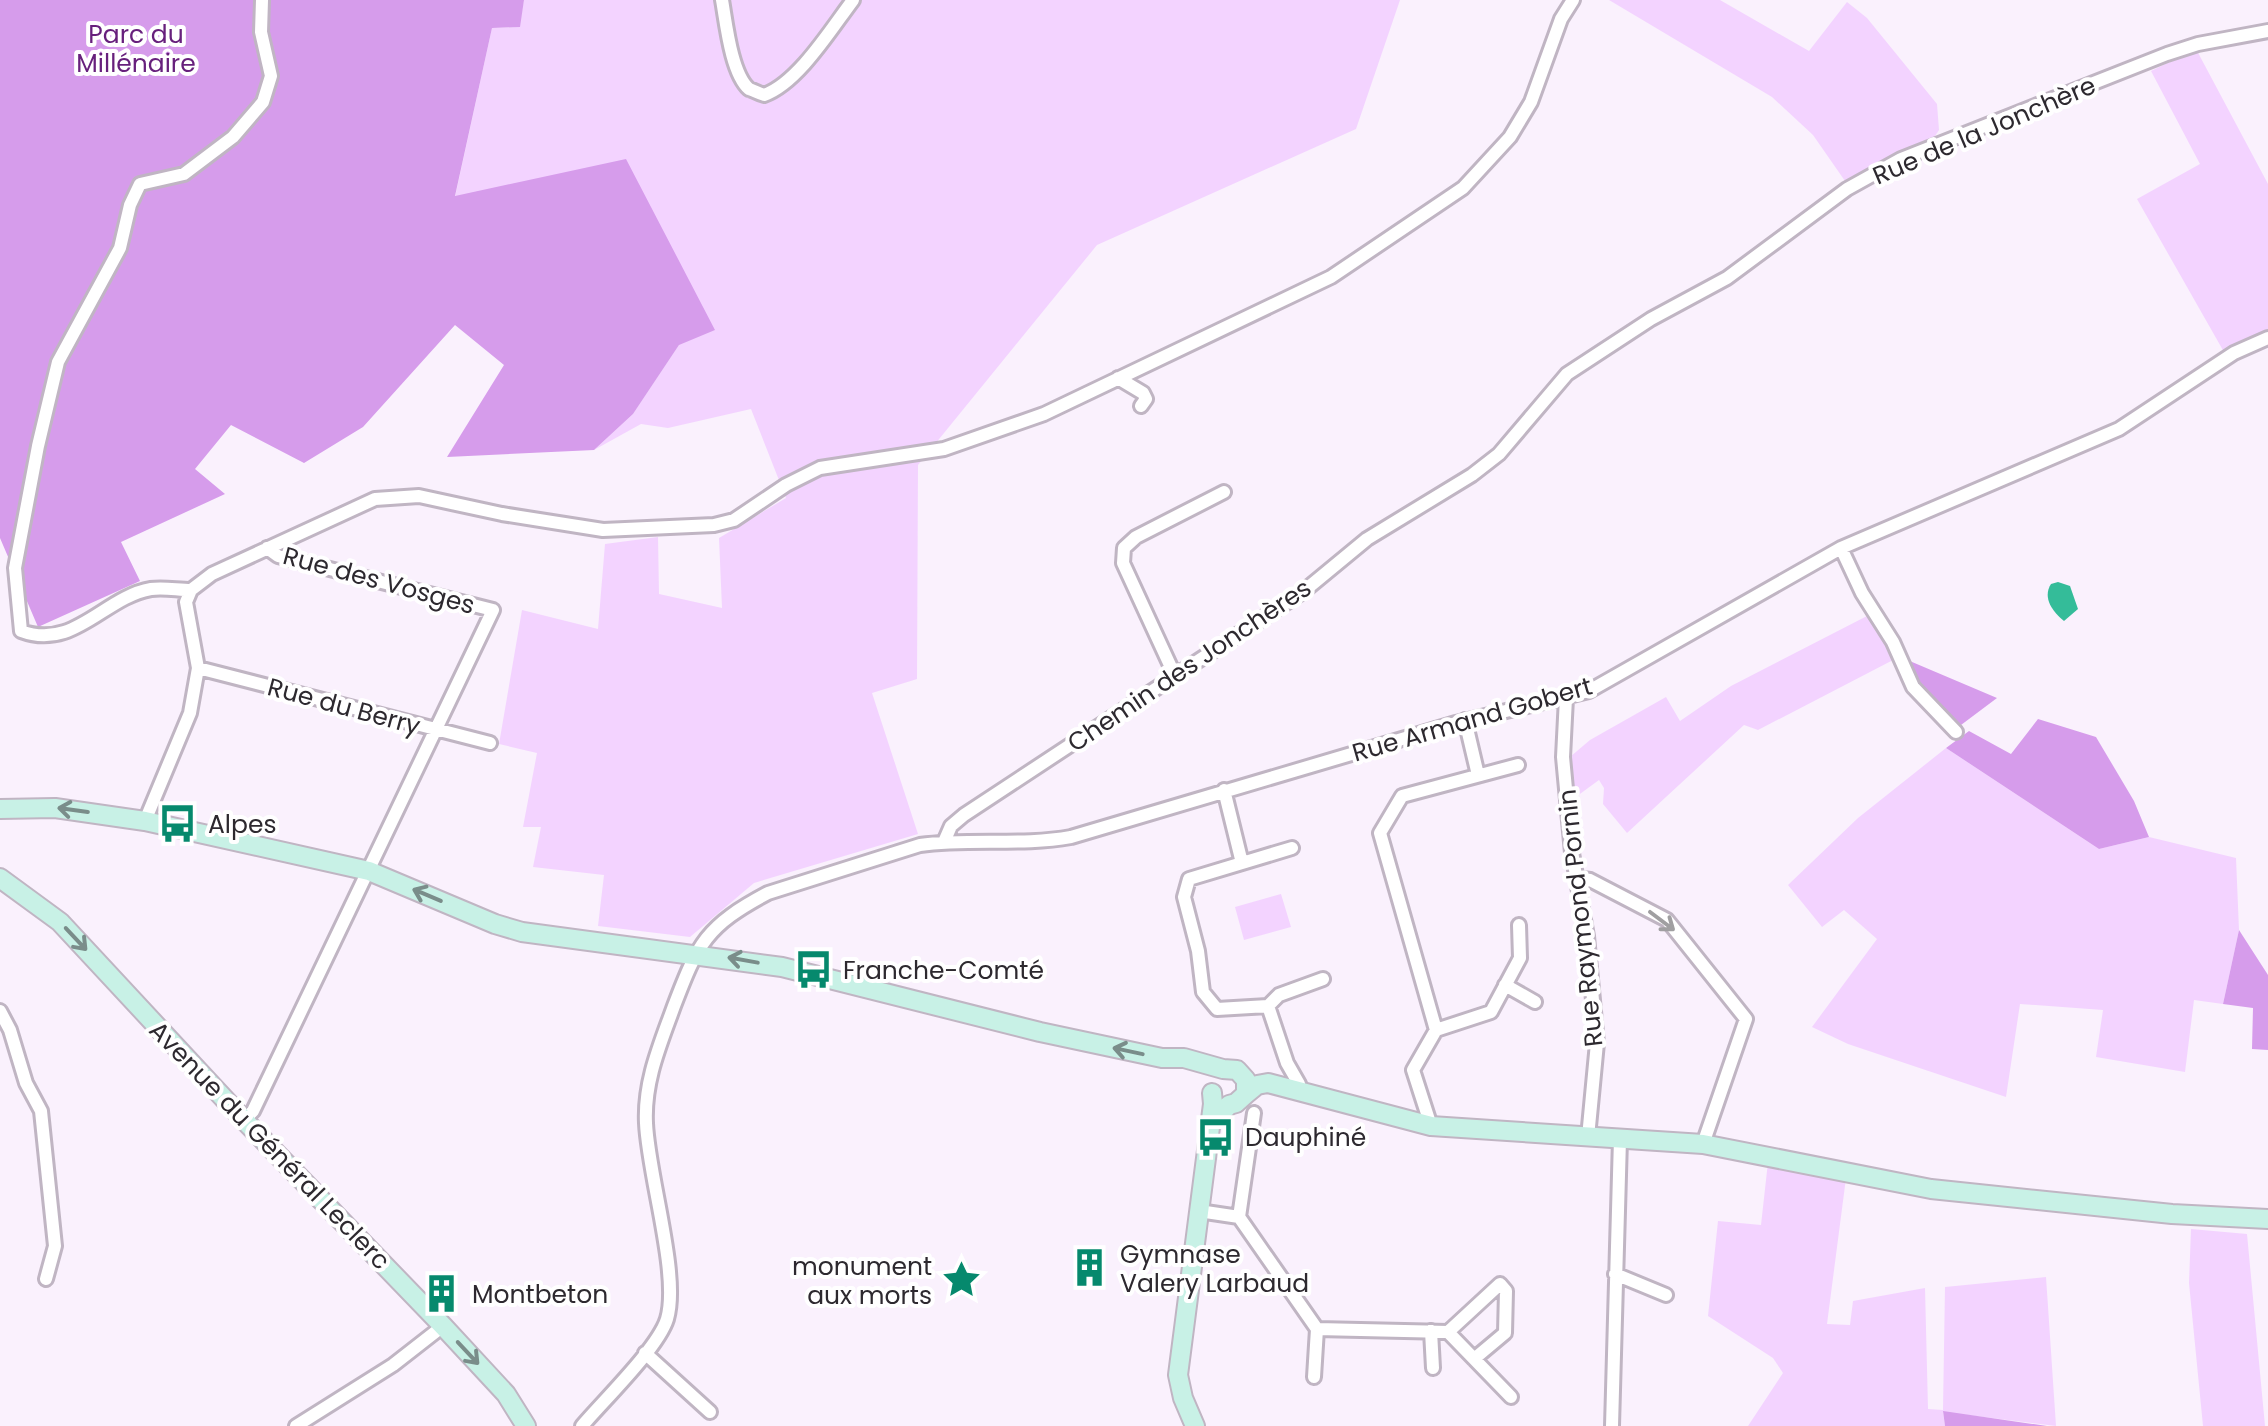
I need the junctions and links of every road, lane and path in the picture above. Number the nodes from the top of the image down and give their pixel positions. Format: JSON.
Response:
{"nodes":[{"id":1,"x":262,"y":0,"type":"edge"},
{"id":2,"x":722,"y":0,"type":"edge"},
{"id":3,"x":853,"y":0,"type":"edge"},
{"id":4,"x":1573,"y":0,"type":"edge"},
{"id":5,"x":2268,"y":31,"type":"edge"},
{"id":6,"x":2268,"y":338,"type":"edge"},
{"id":7,"x":1118,"y":378,"type":"junction"},
{"id":8,"x":1142,"y":406,"type":"dead end"},
{"id":9,"x":1224,"y":492,"type":"dead end"},
{"id":10,"x":1441,"y":494,"type":"joint"},
{"id":11,"x":267,"y":548,"type":"junction"},
{"id":12,"x":1841,"y":548,"type":"junction"},
{"id":13,"x":191,"y":590,"type":"junction"},
{"id":14,"x":198,"y":668,"type":"junction"},
{"id":15,"x":1175,"y":676,"type":"junction"},
{"id":16,"x":1566,"y":698,"type":"junction"},
{"id":17,"x":1465,"y":720,"type":"junction"},
{"id":18,"x":436,"y":731,"type":"junction"},
{"id":19,"x":1956,"y":732,"type":"dead end"},
{"id":20,"x":490,"y":743,"type":"dead end"},
{"id":21,"x":1518,"y":765,"type":"dead end"},
{"id":22,"x":1478,"y":774,"type":"junction"},
{"id":23,"x":1224,"y":790,"type":"junction"},
{"id":24,"x":0,"y":809,"type":"edge"},
{"id":25,"x":145,"y":821,"type":"junction"},
{"id":26,"x":944,"y":842,"type":"junction"},
{"id":27,"x":1292,"y":848,"type":"dead end"},
{"id":28,"x":1242,"y":863,"type":"junction"},
{"id":29,"x":369,"y":871,"type":"junction"},
{"id":30,"x":0,"y":878,"type":"edge"},
{"id":31,"x":1576,"y":878,"type":"junction"},
{"id":32,"x":1519,"y":926,"type":"dead end"},
{"id":33,"x":693,"y":954,"type":"junction"},
{"id":34,"x":1323,"y":979,"type":"dead end"},
{"id":35,"x":1505,"y":985,"type":"junction"},
{"id":36,"x":1535,"y":1002,"type":"dead end"},
{"id":37,"x":1268,"y":1006,"type":"junction"},
{"id":38,"x":0,"y":1011,"type":"edge"},
{"id":39,"x":1436,"y":1030,"type":"junction"},
{"id":40,"x":1222,"y":1069,"type":"junction"},
{"id":41,"x":1242,"y":1074,"type":"junction"},
{"id":42,"x":1290,"y":1074,"type":"junction"},
{"id":43,"x":1212,"y":1093,"type":"junction"},
{"id":44,"x":1246,"y":1094,"type":"junction"},
{"id":45,"x":1317,"y":1096,"type":"junction"},
{"id":46,"x":1229,"y":1105,"type":"junction"},
{"id":47,"x":1254,"y":1113,"type":"dead end"},
{"id":48,"x":244,"y":1120,"type":"junction"},
{"id":49,"x":1210,"y":1125,"type":"junction"},
{"id":50,"x":1431,"y":1126,"type":"junction"},
{"id":51,"x":1588,"y":1138,"type":"junction"},
{"id":52,"x":1620,"y":1140,"type":"junction"},
{"id":53,"x":1703,"y":1144,"type":"junction"},
{"id":54,"x":1199,"y":1211,"type":"junction"},
{"id":55,"x":1239,"y":1217,"type":"junction"},
{"id":56,"x":2268,"y":1220,"type":"edge"},
{"id":57,"x":1615,"y":1274,"type":"junction"},
{"id":58,"x":46,"y":1279,"type":"dead end"},
{"id":59,"x":1666,"y":1295,"type":"dead end"},
{"id":60,"x":443,"y":1326,"type":"junction"},
{"id":61,"x":1317,"y":1329,"type":"junction"},
{"id":62,"x":1431,"y":1332,"type":"junction"},
{"id":63,"x":1448,"y":1332,"type":"junction"},
{"id":64,"x":645,"y":1353,"type":"junction"},
{"id":65,"x":1474,"y":1359,"type":"junction"},
{"id":66,"x":1432,"y":1368,"type":"dead end"},
{"id":67,"x":1314,"y":1376,"type":"dead end"},
{"id":68,"x":1511,"y":1398,"type":"dead end"},
{"id":69,"x":710,"y":1412,"type":"dead end"},
{"id":70,"x":296,"y":1426,"type":"edge"},
{"id":71,"x":526,"y":1426,"type":"edge"},
{"id":72,"x":582,"y":1426,"type":"edge"},
{"id":73,"x":1195,"y":1426,"type":"edge"},
{"id":74,"x":1612,"y":1426,"type":"edge"}],
"edges":[{"from":1,"to":13,"type":"street"},
{"from":2,"to":3,"type":"street"},
{"from":4,"to":7,"type":"street"},
{"from":5,"to":10,"type":"street","name":"Rue de la Jonchère"},
{"from":6,"to":12,"type":"street","name":"Rue Armand Gobert"},
{"from":7,"to":8,"type":"street"},
{"from":7,"to":11,"type":"street"},
{"from":9,"to":15,"type":"street"},
{"from":10,"to":15,"type":"street","name":"Chemin des Jonchères"},
{"from":11,"to":13,"type":"street"},
{"from":11,"to":18,"type":"street","name":"Rue des Vosges"},
{"from":12,"to":16,"type":"street","name":"Rue Armand Gobert"},
{"from":12,"to":19,"type":"street"},
{"from":13,"to":14,"type":"street"},
{"from":14,"to":18,"type":"street","name":"Rue du Berry"},
{"from":14,"to":25,"type":"street"},
{"from":15,"to":26,"type":"street","name":"Chemin des Jonchères"},
{"from":16,"to":17,"type":"street","name":"Rue Armand Gobert"},
{"from":16,"to":31,"type":"street","name":"Rue Raymond Pornin"},
{"from":17,"to":22,"type":"street"},
{"from":17,"to":23,"type":"street","name":"Rue Armand Gobert"},
{"from":18,"to":20,"type":"street","name":"Rue du Berry"},
{"from":18,"to":29,"type":"street"},
{"from":21,"to":22,"type":"street"},
{"from":22,"to":39,"type":"street"},
{"from":23,"to":26,"type":"street","name":"Rue Armand Gobert"},
{"from":23,"to":28,"type":"street"},
{"from":25,"to":24,"type":"main road","one_way":true},
{"from":25,"to":29,"type":"main road"},
{"from":26,"to":33,"type":"street","name":"Rue Armand Gobert"},
{"from":27,"to":28,"type":"street"},
{"from":28,"to":37,"type":"street"},
{"from":33,"to":29,"type":"main road","one_way":true},
{"from":29,"to":48,"type":"street"},
{"from":30,"to":48,"type":"main road","name":"Avenue du Général Leclerc","one_way":true},
{"from":31,"to":51,"type":"street","name":"Rue Raymond Pornin"},
{"from":31,"to":53,"type":"street","one_way":true},
{"from":32,"to":35,"type":"street"},
{"from":40,"to":33,"type":"main road","one_way":true},
{"from":33,"to":64,"type":"street"},
{"from":34,"to":37,"type":"street"},
{"from":35,"to":36,"type":"street"},
{"from":35,"to":39,"type":"street"},
{"from":37,"to":42,"type":"street"},
{"from":38,"to":58,"type":"street"},
{"from":39,"to":50,"type":"street"},
{"from":40,"to":41,"type":"main road"},
{"from":40,"to":43,"type":"main road"},
{"from":41,"to":42,"type":"main road"},
{"from":41,"to":44,"type":"main road"},
{"from":42,"to":45,"type":"main road"},
{"from":43,"to":46,"type":"main road"},
{"from":43,"to":49,"type":"main road"},
{"from":44,"to":45,"type":"main road"},
{"from":44,"to":46,"type":"main road"},
{"from":45,"to":50,"type":"main road"},
{"from":46,"to":49,"type":"main road"},
{"from":47,"to":55,"type":"street"},
{"from":48,"to":60,"type":"main road","name":"Avenue du Général Leclerc"},
{"from":49,"to":54,"type":"main road"},
{"from":50,"to":51,"type":"main road"},
{"from":51,"to":52,"type":"main road"},
{"from":52,"to":53,"type":"main road"},
{"from":52,"to":57,"type":"street"},
{"from":53,"to":56,"type":"main road"},
{"from":54,"to":55,"type":"street"},
{"from":54,"to":73,"type":"main road"},
{"from":55,"to":61,"type":"street"},
{"from":57,"to":59,"type":"street"},
{"from":57,"to":74,"type":"street"},
{"from":60,"to":70,"type":"street"},
{"from":60,"to":71,"type":"main road","name":"Avenue du Général Leclerc","one_way":true},
{"from":61,"to":62,"type":"street"},
{"from":61,"to":67,"type":"street"},
{"from":62,"to":63,"type":"street"},
{"from":62,"to":66,"type":"street"},
{"from":63,"to":65,"type":"street"},
{"from":63,"to":65,"type":"street"},
{"from":64,"to":69,"type":"street"},
{"from":64,"to":72,"type":"street"},
{"from":65,"to":68,"type":"street"}]}
